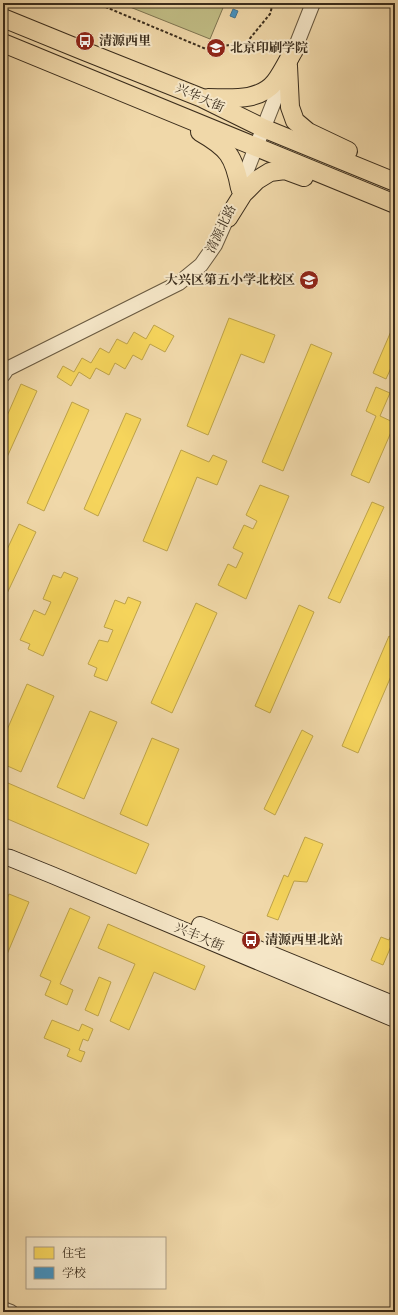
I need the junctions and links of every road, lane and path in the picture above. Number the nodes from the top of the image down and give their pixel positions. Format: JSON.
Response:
{"nodes":[{"id":1,"x":96,"y":3,"type":"edge"},
{"id":2,"x":273,"y":3,"type":"edge"},
{"id":3,"x":313,"y":3,"type":"edge"},
{"id":4,"x":3,"y":18,"type":"edge"},
{"id":5,"x":3,"y":43,"type":"edge"},
{"id":6,"x":294,"y":50,"type":"junction"},
{"id":7,"x":288,"y":66,"type":"junction"},
{"id":8,"x":202,"y":98,"type":"junction"},
{"id":9,"x":170,"y":111,"type":"junction"},
{"id":10,"x":263,"y":128,"type":"junction"},
{"id":11,"x":256,"y":147,"type":"junction"},
{"id":12,"x":367,"y":171,"type":"junction"},
{"id":13,"x":395,"y":182,"type":"edge"},
{"id":14,"x":350,"y":186,"type":"junction"},
{"id":15,"x":240,"y":188,"type":"junction"},
{"id":16,"x":395,"y":204,"type":"edge"},
{"id":17,"x":228,"y":218,"type":"junction"},
{"id":18,"x":3,"y":375,"type":"edge"},
{"id":19,"x":3,"y":847,"type":"edge"},
{"id":20,"x":3,"y":857,"type":"edge"},
{"id":21,"x":395,"y":1005,"type":"edge"},
{"id":22,"x":395,"y":1019,"type":"edge"},
{"id":23,"x":3,"y":1309,"type":"edge"},
{"id":24,"x":11,"y":1312,"type":"edge"}],
"edges":[{"from":1,"to":2,"type":"path"},
{"from":3,"to":6,"type":"street","name":"清源北路"},
{"from":4,"to":8,"type":"main road","name":"兴华大街"},
{"from":5,"to":9,"type":"main road","name":"兴华大街"},
{"from":6,"to":7,"type":"street","name":"清源北路"},
{"from":6,"to":8,"type":"main road"},
{"from":7,"to":10,"type":"street","name":"清源北路"},
{"from":7,"to":12,"type":"main road"},
{"from":8,"to":10,"type":"main road","name":"兴华大街"},
{"from":9,"to":11,"type":"main road","name":"兴华大街"},
{"from":9,"to":15,"type":"main road"},
{"from":10,"to":11,"type":"street","name":"清源北路"},
{"from":10,"to":12,"type":"main road","name":"兴华大街"},
{"from":11,"to":14,"type":"main road","name":"兴华大街"},
{"from":11,"to":15,"type":"street","name":"清源北路"},
{"from":12,"to":13,"type":"main road","name":"兴华大街"},
{"from":14,"to":16,"type":"main road","name":"兴华大街"},
{"from":14,"to":17,"type":"main road"},
{"from":15,"to":17,"type":"street","name":"清源北路"},
{"from":17,"to":18,"type":"street","name":"清源北路"},
{"from":19,"to":21,"type":"main road","name":"兴丰大街"},
{"from":20,"to":22,"type":"main road","name":"兴丰大街"},
{"from":23,"to":24,"type":"street"}]}
